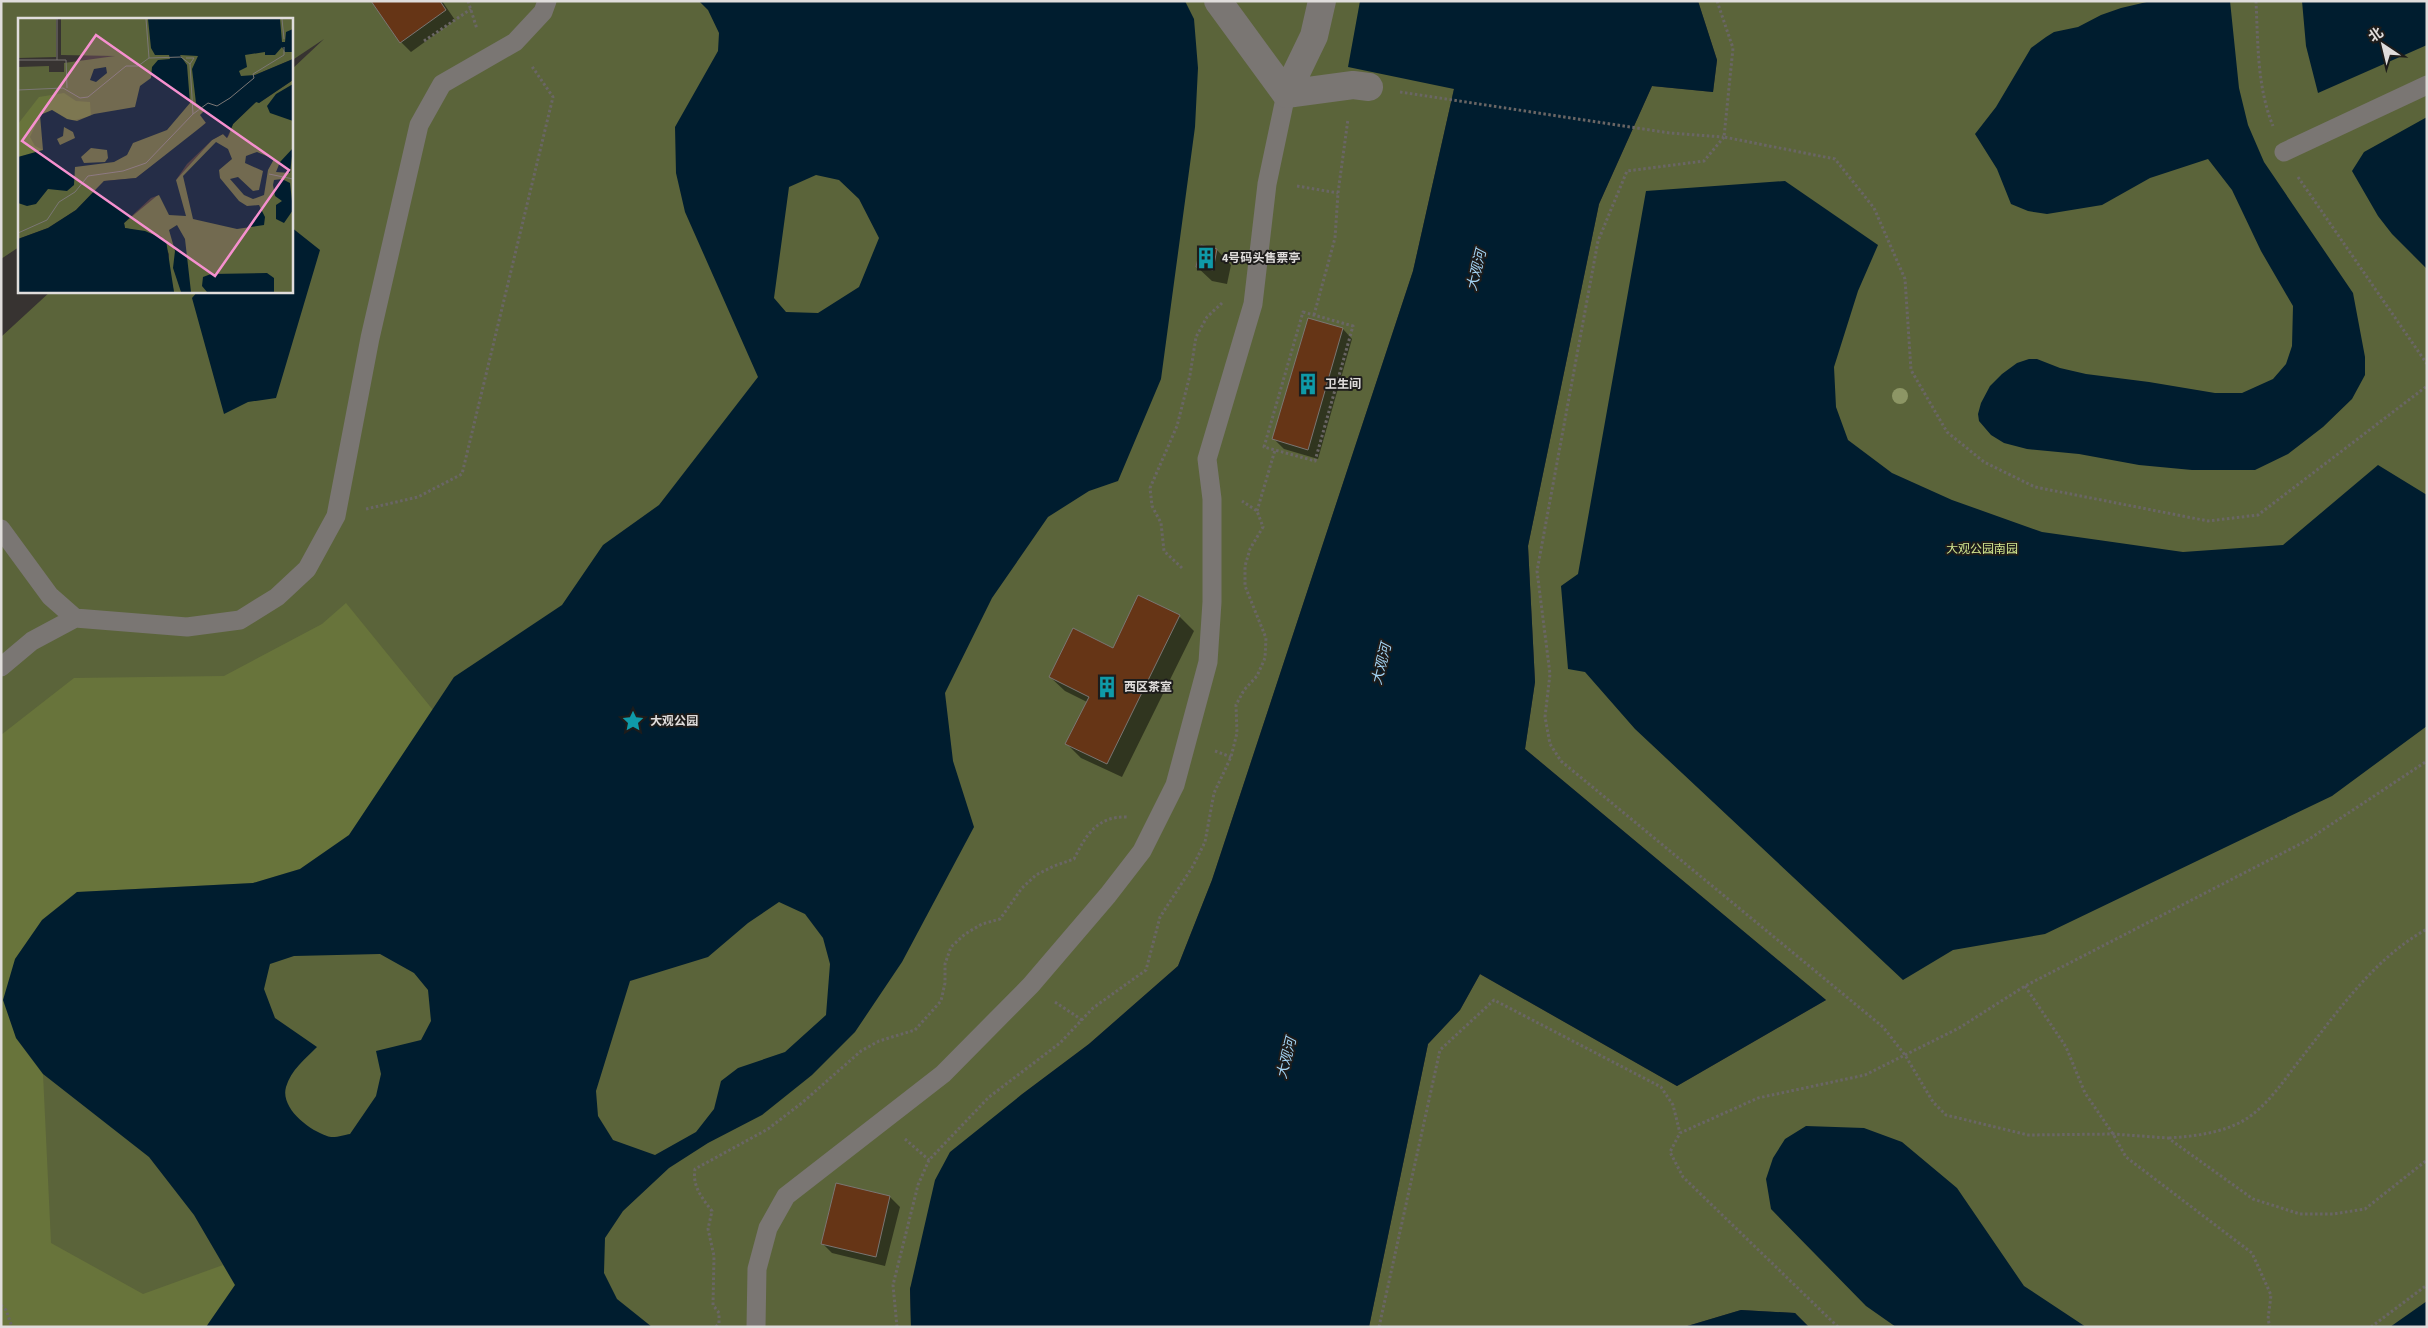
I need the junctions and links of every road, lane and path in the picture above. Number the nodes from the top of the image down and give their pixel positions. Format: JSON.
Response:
{"nodes":[{"id":1,"x":547,"y":1,"type":"edge"},
{"id":2,"x":1218,"y":1,"type":"edge"},
{"id":3,"x":1322,"y":1,"type":"edge"},
{"id":4,"x":1717,"y":1,"type":"edge"},
{"id":5,"x":2256,"y":1,"type":"edge"},
{"id":6,"x":471,"y":9,"type":"dead end"},
{"id":7,"x":424,"y":41,"type":"dead end"},
{"id":8,"x":515,"y":42,"type":"junction"},
{"id":9,"x":2427,"y":85,"type":"edge"},
{"id":10,"x":1361,"y":86,"type":"junction"},
{"id":11,"x":1286,"y":94,"type":"junction"},
{"id":12,"x":1724,"y":137,"type":"junction"},
{"id":13,"x":2284,"y":152,"type":"junction"},
{"id":14,"x":1267,"y":184,"type":"junction"},
{"id":15,"x":1338,"y":193,"type":"junction"},
{"id":16,"x":1314,"y":315,"type":"junction"},
{"id":17,"x":2427,"y":364,"type":"edge"},
{"id":18,"x":2427,"y":386,"type":"edge"},
{"id":19,"x":1275,"y":450,"type":"junction"},
{"id":20,"x":1257,"y":512,"type":"dead end"},
{"id":21,"x":336,"y":516,"type":"junction"},
{"id":22,"x":1,"y":529,"type":"edge"},
{"id":23,"x":75,"y":618,"type":"junction"},
{"id":24,"x":1,"y":667,"type":"edge"},
{"id":25,"x":2427,"y":761,"type":"edge"},
{"id":26,"x":1160,"y":818,"type":"junction"},
{"id":27,"x":2427,"y":929,"type":"edge"},
{"id":28,"x":2025,"y":986,"type":"junction"},
{"id":29,"x":1905,"y":1055,"type":"junction"},
{"id":30,"x":1680,"y":1132,"type":"junction"},
{"id":31,"x":2113,"y":1134,"type":"junction"},
{"id":32,"x":2168,"y":1138,"type":"junction"},
{"id":33,"x":2427,"y":1160,"type":"edge"},
{"id":34,"x":2427,"y":1285,"type":"edge"},
{"id":35,"x":1,"y":1305,"type":"edge"},
{"id":36,"x":12,"y":1327,"type":"edge"},
{"id":37,"x":716,"y":1327,"type":"edge"},
{"id":38,"x":756,"y":1327,"type":"edge"},
{"id":39,"x":1379,"y":1327,"type":"edge"},
{"id":40,"x":1838,"y":1327,"type":"edge"},
{"id":41,"x":2270,"y":1327,"type":"edge"},
{"id":42,"x":2371,"y":1327,"type":"edge"}],
"edges":[{"from":1,"to":8,"type":"lane"},
{"from":2,"to":11,"type":"street"},
{"from":3,"to":11,"type":"street"},
{"from":4,"to":12,"type":"path"},
{"from":5,"to":13,"type":"path"},
{"from":6,"to":7,"type":"path"},
{"from":8,"to":21,"type":"lane"},
{"from":8,"to":21,"type":"path"},
{"from":9,"to":13,"type":"lane"},
{"from":10,"to":11,"type":"street"},
{"from":10,"to":12,"type":"path"},
{"from":10,"to":15,"type":"path"},
{"from":11,"to":14,"type":"lane"},
{"from":12,"to":18,"type":"path"},
{"from":12,"to":29,"type":"path"},
{"from":13,"to":17,"type":"path"},
{"from":14,"to":15,"type":"path"},
{"from":14,"to":26,"type":"lane"},
{"from":15,"to":16,"type":"path"},
{"from":16,"to":19,"type":"path"},
{"from":16,"to":19,"type":"path"},
{"from":19,"to":20,"type":"path"},
{"from":21,"to":23,"type":"lane"},
{"from":22,"to":23,"type":"lane"},
{"from":23,"to":24,"type":"lane"},
{"from":25,"to":28,"type":"path"},
{"from":26,"to":37,"type":"path"},
{"from":26,"to":38,"type":"lane"},
{"from":27,"to":32,"type":"path"},
{"from":28,"to":29,"type":"path"},
{"from":28,"to":31,"type":"path"},
{"from":29,"to":30,"type":"path"},
{"from":29,"to":31,"type":"path"},
{"from":30,"to":39,"type":"path"},
{"from":30,"to":40,"type":"path"},
{"from":31,"to":32,"type":"path"},
{"from":31,"to":41,"type":"path"},
{"from":32,"to":33,"type":"path"},
{"from":34,"to":42,"type":"path"},
{"from":35,"to":36,"type":"path"}]}
